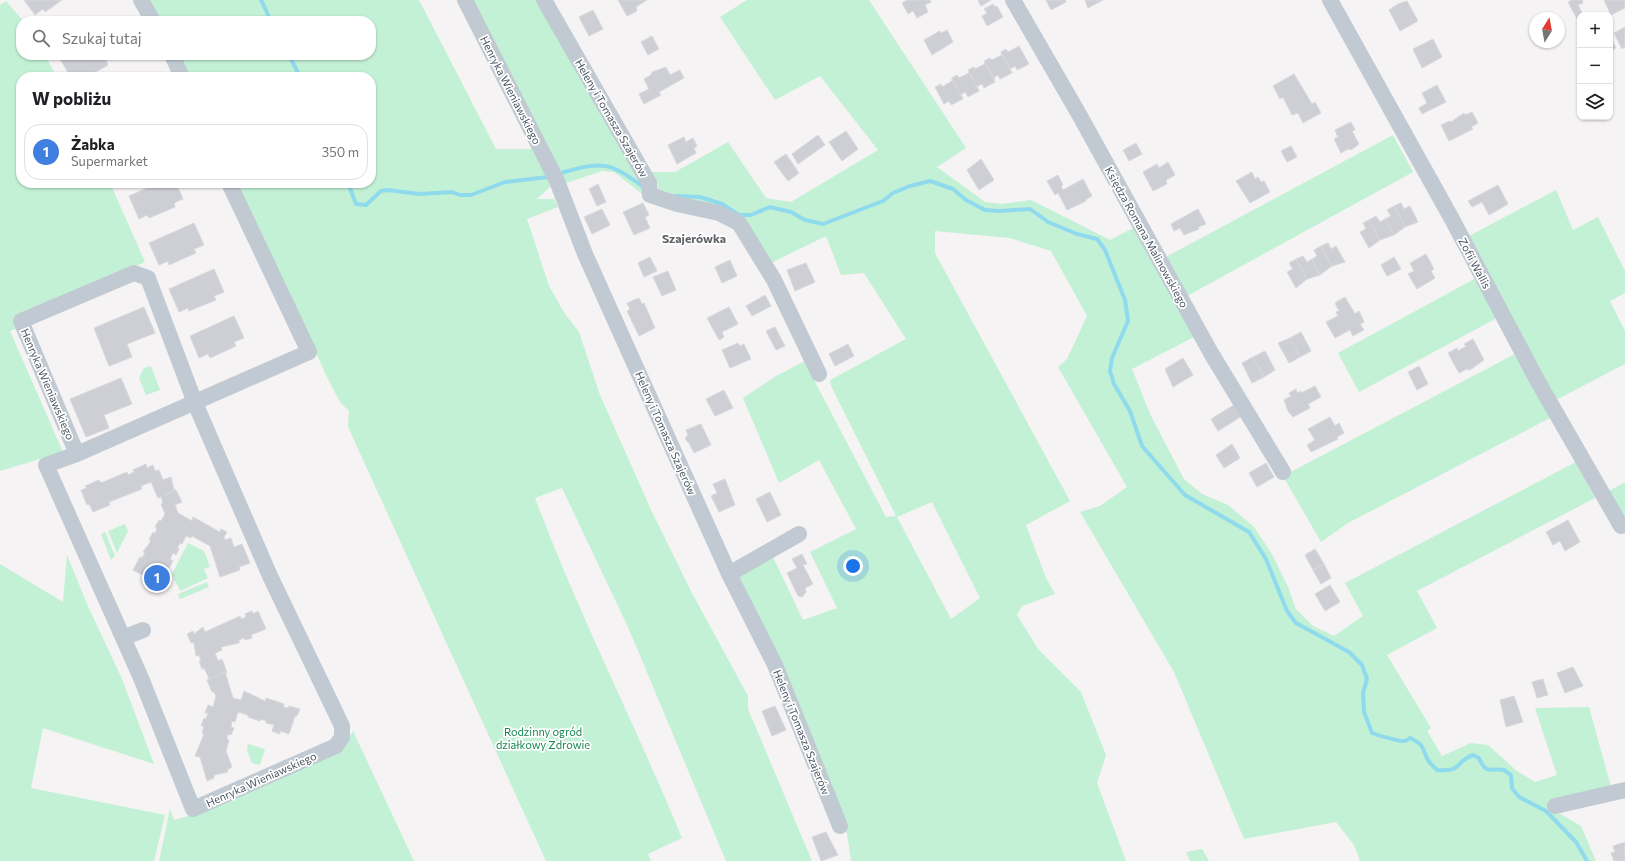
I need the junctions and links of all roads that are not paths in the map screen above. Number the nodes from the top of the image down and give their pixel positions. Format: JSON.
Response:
{"nodes":[{"id":1,"x":141,"y":0,"type":"edge"},
{"id":2,"x":465,"y":0,"type":"edge"},
{"id":3,"x":544,"y":0,"type":"edge"},
{"id":4,"x":1013,"y":0,"type":"edge"},
{"id":5,"x":1330,"y":0,"type":"edge"},
{"id":6,"x":150,"y":16,"type":"edge"},
{"id":7,"x":174,"y":60,"type":"edge"},
{"id":8,"x":180,"y":72,"type":"edge"},
{"id":9,"x":557,"y":181,"type":"joint"},
{"id":10,"x":231,"y":188,"type":"edge"},
{"id":11,"x":819,"y":374,"type":"dead end"},
{"id":12,"x":195,"y":403,"type":"junction"},
{"id":13,"x":77,"y":454,"type":"junction"},
{"id":14,"x":1283,"y":472,"type":"dead end"},
{"id":15,"x":1621,"y":526,"type":"dead end"},
{"id":16,"x":798,"y":534,"type":"dead end"},
{"id":17,"x":729,"y":574,"type":"junction"},
{"id":18,"x":143,"y":630,"type":"dead end"},
{"id":19,"x":123,"y":638,"type":"junction"},
{"id":20,"x":1625,"y":790,"type":"edge"},
{"id":21,"x":1555,"y":806,"type":"dead end"},
{"id":22,"x":840,"y":826,"type":"dead end"}],
"edges":[{"from":1,"to":6,"type":"street"},
{"from":2,"to":9,"type":"street","name":"Henryka Wieniawskiego"},
{"from":3,"to":11,"type":"street","name":"Heleny i Tomasza Szajerów"},
{"from":4,"to":14,"type":"street","name":"Księdza Romana Malinowskiego"},
{"from":5,"to":15,"type":"street","name":"Zofii Wallis"},
{"from":7,"to":8,"type":"street"},
{"from":9,"to":17,"type":"street","name":"Heleny i Tomasza Szajerów"},
{"from":10,"to":12,"type":"street","name":"Henryka Wieniawskiego"},
{"from":12,"to":13,"type":"street","name":"Henryka Wieniawskiego"},
{"from":12,"to":13,"type":"street","name":"Henryka Wieniawskiego"},
{"from":12,"to":19,"type":"street","name":"Henryka Wieniawskiego"},
{"from":13,"to":19,"type":"street","name":"Henryka Wieniawskiego"},
{"from":16,"to":17,"type":"street"},
{"from":17,"to":22,"type":"street","name":"Heleny i Tomasza Szajerów"},
{"from":18,"to":19,"type":"street"},
{"from":20,"to":21,"type":"street"}]}
